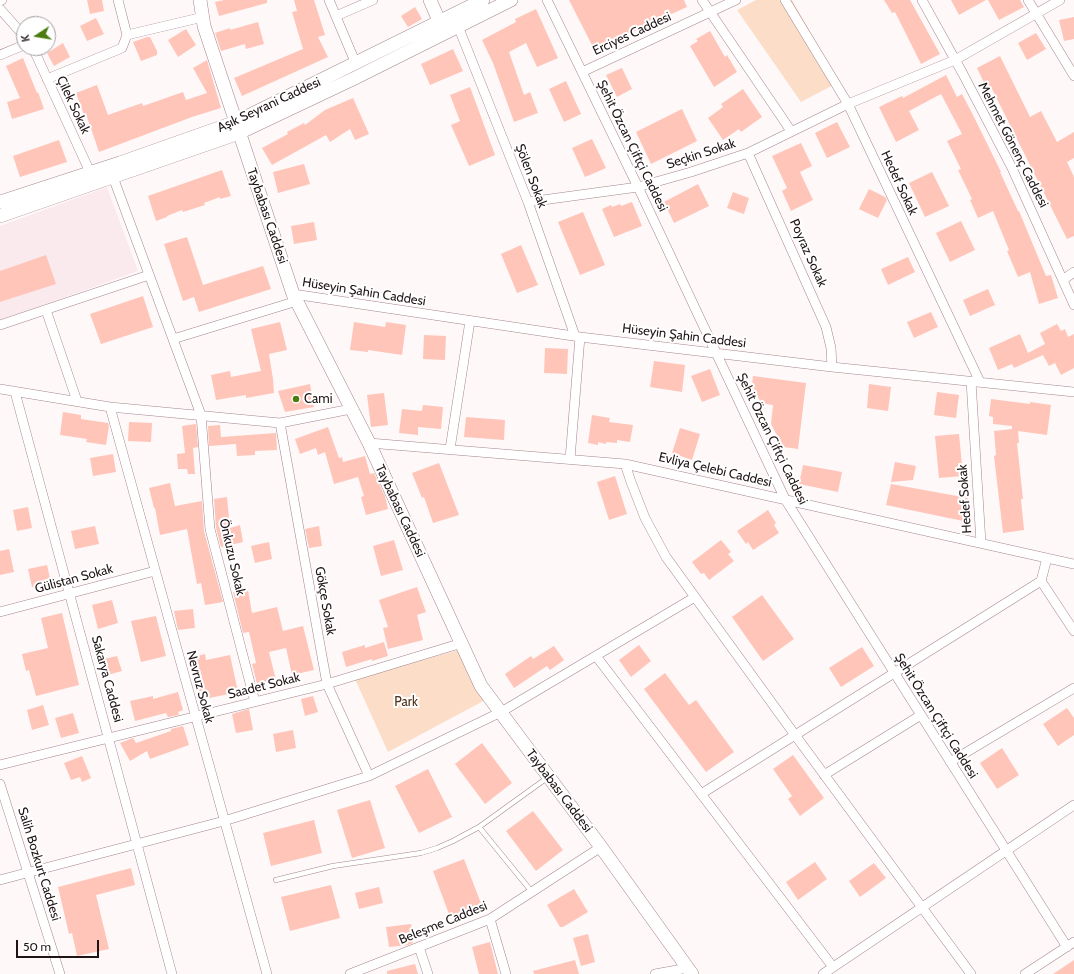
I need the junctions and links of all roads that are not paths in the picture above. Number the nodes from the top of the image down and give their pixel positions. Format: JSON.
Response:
{"nodes":[{"id":1,"x":118,"y":0,"type":"edge"},
{"id":2,"x":200,"y":0,"type":"edge"},
{"id":3,"x":329,"y":0,"type":"edge"},
{"id":4,"x":373,"y":0,"type":"edge"},
{"id":5,"x":430,"y":0,"type":"edge"},
{"id":6,"x":483,"y":0,"type":"edge"},
{"id":7,"x":511,"y":0,"type":"edge"},
{"id":8,"x":547,"y":0,"type":"edge"},
{"id":9,"x":702,"y":0,"type":"edge"},
{"id":10,"x":736,"y":0,"type":"edge"},
{"id":11,"x":785,"y":0,"type":"edge"},
{"id":12,"x":922,"y":0,"type":"edge"},
{"id":13,"x":1028,"y":0,"type":"edge"},
{"id":14,"x":1060,"y":0,"type":"edge"},
{"id":15,"x":0,"y":9,"type":"edge"},
{"id":16,"x":711,"y":12,"type":"junction"},
{"id":17,"x":1036,"y":14,"type":"junction"},
{"id":18,"x":336,"y":16,"type":"junction"},
{"id":19,"x":203,"y":17,"type":"junction"},
{"id":20,"x":456,"y":20,"type":"junction"},
{"id":21,"x":16,"y":27,"type":"edge"},
{"id":22,"x":442,"y":28,"type":"junction"},
{"id":23,"x":127,"y":35,"type":"junction"},
{"id":24,"x":16,"y":48,"type":"edge"},
{"id":25,"x":0,"y":55,"type":"edge"},
{"id":26,"x":37,"y":56,"type":"edge"},
{"id":27,"x":955,"y":60,"type":"junction"},
{"id":28,"x":356,"y":64,"type":"junction"},
{"id":29,"x":582,"y":72,"type":"junction"},
{"id":30,"x":1074,"y":76,"type":"edge"},
{"id":31,"x":47,"y":79,"type":"junction"},
{"id":32,"x":848,"y":104,"type":"junction"},
{"id":33,"x":238,"y":128,"type":"junction"},
{"id":34,"x":791,"y":131,"type":"junction"},
{"id":35,"x":748,"y":153,"type":"junction"},
{"id":36,"x":90,"y":172,"type":"junction"},
{"id":37,"x":113,"y":177,"type":"junction"},
{"id":38,"x":638,"y":187,"type":"junction"},
{"id":39,"x":0,"y":202,"type":"edge"},
{"id":40,"x":528,"y":202,"type":"junction"},
{"id":41,"x":0,"y":216,"type":"edge"},
{"id":42,"x":1074,"y":272,"type":"edge"},
{"id":43,"x":149,"y":275,"type":"junction"},
{"id":44,"x":1064,"y":280,"type":"junction"},
{"id":45,"x":295,"y":298,"type":"junction"},
{"id":46,"x":1074,"y":305,"type":"edge"},
{"id":47,"x":46,"y":310,"type":"junction"},
{"id":48,"x":470,"y":321,"type":"junction"},
{"id":49,"x":0,"y":325,"type":"edge"},
{"id":50,"x":577,"y":337,"type":"junction"},
{"id":51,"x":173,"y":339,"type":"junction"},
{"id":52,"x":716,"y":353,"type":"junction"},
{"id":53,"x":832,"y":367,"type":"junction"},
{"id":54,"x":975,"y":382,"type":"junction"},
{"id":55,"x":0,"y":389,"type":"edge"},
{"id":56,"x":15,"y":392,"type":"junction"},
{"id":57,"x":1074,"y":392,"type":"edge"},
{"id":58,"x":77,"y":401,"type":"junction"},
{"id":59,"x":110,"y":407,"type":"junction"},
{"id":60,"x":351,"y":409,"type":"junction"},
{"id":61,"x":201,"y":415,"type":"junction"},
{"id":62,"x":280,"y":423,"type":"junction"},
{"id":63,"x":368,"y":443,"type":"junction"},
{"id":64,"x":450,"y":449,"type":"junction"},
{"id":65,"x":570,"y":459,"type":"junction"},
{"id":66,"x":625,"y":464,"type":"junction"},
{"id":67,"x":785,"y":499,"type":"junction"},
{"id":68,"x":981,"y":543,"type":"junction"},
{"id":69,"x":1047,"y":558,"type":"junction"},
{"id":70,"x":1074,"y":564,"type":"edge"},
{"id":71,"x":155,"y":571,"type":"junction"},
{"id":72,"x":1041,"y":581,"type":"junction"},
{"id":73,"x":70,"y":594,"type":"junction"},
{"id":74,"x":695,"y":597,"type":"junction"},
{"id":75,"x":0,"y":612,"type":"edge"},
{"id":76,"x":1074,"y":631,"type":"edge"},
{"id":77,"x":462,"y":643,"type":"junction"},
{"id":78,"x":596,"y":656,"type":"junction"},
{"id":79,"x":894,"y":673,"type":"junction"},
{"id":80,"x":327,"y":684,"type":"junction"},
{"id":81,"x":1074,"y":688,"type":"edge"},
{"id":82,"x":255,"y":702,"type":"junction"},
{"id":83,"x":500,"y":712,"type":"junction"},
{"id":84,"x":921,"y":715,"type":"junction"},
{"id":85,"x":195,"y":717,"type":"junction"},
{"id":86,"x":795,"y":735,"type":"junction"},
{"id":87,"x":109,"y":738,"type":"junction"},
{"id":88,"x":950,"y":762,"type":"junction"},
{"id":89,"x":0,"y":765,"type":"edge"},
{"id":90,"x":824,"y":775,"type":"junction"},
{"id":91,"x":369,"y":776,"type":"junction"},
{"id":92,"x":549,"y":777,"type":"junction"},
{"id":93,"x":0,"y":784,"type":"edge"},
{"id":94,"x":701,"y":794,"type":"junction"},
{"id":95,"x":1074,"y":804,"type":"edge"},
{"id":96,"x":224,"y":821,"type":"junction"},
{"id":97,"x":479,"y":827,"type":"junction"},
{"id":98,"x":138,"y":844,"type":"junction"},
{"id":99,"x":601,"y":847,"type":"junction"},
{"id":100,"x":1006,"y":850,"type":"junction"},
{"id":101,"x":28,"y":872,"type":"junction"},
{"id":102,"x":0,"y":880,"type":"edge"},
{"id":103,"x":276,"y":880,"type":"dead end"},
{"id":104,"x":532,"y":892,"type":"junction"},
{"id":105,"x":922,"y":907,"type":"junction"},
{"id":106,"x":490,"y":919,"type":"junction"},
{"id":107,"x":1070,"y":945,"type":"edge"},
{"id":108,"x":419,"y":947,"type":"junction"},
{"id":109,"x":375,"y":964,"type":"junction"},
{"id":110,"x":833,"y":967,"type":"junction"},
{"id":111,"x":690,"y":971,"type":"edge"},
{"id":112,"x":60,"y":974,"type":"edge"},
{"id":113,"x":172,"y":974,"type":"edge"},
{"id":114,"x":267,"y":974,"type":"edge"},
{"id":115,"x":350,"y":974,"type":"edge"},
{"id":116,"x":377,"y":974,"type":"edge"},
{"id":117,"x":428,"y":974,"type":"edge"},
{"id":118,"x":506,"y":974,"type":"edge"},
{"id":119,"x":655,"y":974,"type":"edge"},
{"id":120,"x":823,"y":974,"type":"edge"},
{"id":121,"x":971,"y":974,"type":"edge"},
{"id":122,"x":1026,"y":974,"type":"edge"}],
"edges":[{"from":1,"to":23,"type":"street"},
{"from":2,"to":19,"type":"street","name":"Taybabası Caddesi"},
{"from":3,"to":18,"type":"street"},
{"from":4,"to":18,"type":"street"},
{"from":5,"to":22,"type":"street"},
{"from":6,"to":20,"type":"street","name":"Aşık Seyrani Caddesi"},
{"from":7,"to":20,"type":"street"},
{"from":8,"to":29,"type":"street","name":"Şehit Özcan Çiftçi Caddesi"},
{"from":9,"to":16,"type":"street"},
{"from":10,"to":16,"type":"street","name":"Erciyes Caddesi"},
{"from":11,"to":32,"type":"street","name":"Hedef Sokak"},
{"from":12,"to":27,"type":"street","name":"Mehmet Gönenç Caddesi"},
{"from":13,"to":17,"type":"street"},
{"from":14,"to":17,"type":"street","name":"Seçkin Sokak"},
{"from":15,"to":21,"type":"street"},
{"from":16,"to":29,"type":"street","name":"Erciyes Caddesi"},
{"from":16,"to":34,"type":"street"},
{"from":17,"to":27,"type":"street","name":"Seçkin Sokak"},
{"from":17,"to":30,"type":"street"},
{"from":18,"to":28,"type":"street"},
{"from":19,"to":23,"type":"street"},
{"from":19,"to":33,"type":"street","name":"Taybabası Caddesi"},
{"from":20,"to":22,"type":"street","name":"Aşık Seyrani Caddesi"},
{"from":20,"to":40,"type":"street","name":"Şölen Sokak"},
{"from":22,"to":28,"type":"street","name":"Aşık Seyrani Caddesi"},
{"from":22,"to":33,"type":"street"},
{"from":23,"to":31,"type":"street"},
{"from":24,"to":25,"type":"street"},
{"from":26,"to":31,"type":"street","name":"Çilek Sokak"},
{"from":27,"to":32,"type":"street","name":"Seçkin Sokak"},
{"from":27,"to":44,"type":"street","name":"Mehmet Gönenç Caddesi"},
{"from":28,"to":33,"type":"street","name":"Aşık Seyrani Caddesi"},
{"from":29,"to":38,"type":"street","name":"Şehit Özcan Çiftçi Caddesi"},
{"from":31,"to":36,"type":"street","name":"Çilek Sokak"},
{"from":32,"to":34,"type":"street","name":"Seçkin Sokak"},
{"from":32,"to":54,"type":"street","name":"Hedef Sokak"},
{"from":33,"to":36,"type":"street","name":"Aşık Seyrani Caddesi"},
{"from":33,"to":37,"type":"street"},
{"from":33,"to":45,"type":"street","name":"Taybabası Caddesi"},
{"from":34,"to":35,"type":"street","name":"Seçkin Sokak"},
{"from":35,"to":38,"type":"street","name":"Seçkin Sokak"},
{"from":35,"to":53,"type":"street","name":"Poyraz Sokak"},
{"from":36,"to":39,"type":"street","name":"Aşık Seyrani Caddesi"},
{"from":37,"to":41,"type":"street"},
{"from":37,"to":43,"type":"street","name":"Önkuzu Sokak"},
{"from":38,"to":40,"type":"street","name":"Seçkin Sokak"},
{"from":38,"to":52,"type":"street","name":"Şehit Özcan Çiftçi Caddesi"},
{"from":40,"to":50,"type":"street","name":"Şölen Sokak"},
{"from":42,"to":44,"type":"street"},
{"from":43,"to":47,"type":"street"},
{"from":43,"to":51,"type":"street","name":"Önkuzu Sokak"},
{"from":44,"to":46,"type":"street","name":"Mehmet Gönenç Caddesi"},
{"from":45,"to":48,"type":"street","name":"Hüseyin Şahin Caddesi"},
{"from":45,"to":51,"type":"street"},
{"from":45,"to":60,"type":"street","name":"Taybabası Caddesi"},
{"from":47,"to":49,"type":"street"},
{"from":47,"to":58,"type":"street"},
{"from":48,"to":50,"type":"street","name":"Hüseyin Şahin Caddesi"},
{"from":48,"to":64,"type":"street"},
{"from":50,"to":52,"type":"street","name":"Hüseyin Şahin Caddesi"},
{"from":50,"to":65,"type":"street"},
{"from":51,"to":61,"type":"street","name":"Önkuzu Sokak"},
{"from":52,"to":53,"type":"street","name":"Hüseyin Şahin Caddesi"},
{"from":52,"to":67,"type":"street","name":"Şehit Özcan Çiftçi Caddesi"},
{"from":53,"to":54,"type":"street","name":"Hüseyin Şahin Caddesi"},
{"from":54,"to":57,"type":"street","name":"Hüseyin Şahin Caddesi"},
{"from":54,"to":68,"type":"street","name":"Hedef Sokak"},
{"from":55,"to":56,"type":"street"},
{"from":56,"to":58,"type":"street"},
{"from":56,"to":73,"type":"street","name":"Sakarya Caddesi"},
{"from":58,"to":59,"type":"street"},
{"from":59,"to":61,"type":"street"},
{"from":59,"to":71,"type":"street","name":"Nevruz Sokak"},
{"from":60,"to":62,"type":"street"},
{"from":60,"to":63,"type":"street","name":"Taybabası Caddesi"},
{"from":61,"to":62,"type":"street"},
{"from":61,"to":82,"type":"street","name":"Önkuzu Sokak"},
{"from":62,"to":80,"type":"street","name":"Gökçe Sokak"},
{"from":63,"to":64,"type":"street","name":"Evliya Çelebi Caddesi"},
{"from":63,"to":77,"type":"street","name":"Taybabası Caddesi"},
{"from":64,"to":65,"type":"street","name":"Evliya Çelebi Caddesi"},
{"from":65,"to":66,"type":"street","name":"Evliya Çelebi Caddesi"},
{"from":66,"to":67,"type":"street","name":"Evliya Çelebi Caddesi"},
{"from":66,"to":74,"type":"street"},
{"from":67,"to":68,"type":"street","name":"Evliya Çelebi Caddesi"},
{"from":67,"to":79,"type":"street","name":"Şehit Özcan Çiftçi Caddesi"},
{"from":68,"to":69,"type":"street","name":"Evliya Çelebi Caddesi"},
{"from":69,"to":70,"type":"street","name":"Evliya Çelebi Caddesi"},
{"from":69,"to":72,"type":"street"},
{"from":71,"to":73,"type":"street","name":"Gülistan Sokak"},
{"from":71,"to":85,"type":"street","name":"Nevruz Sokak"},
{"from":72,"to":76,"type":"street"},
{"from":72,"to":79,"type":"street"},
{"from":73,"to":75,"type":"street","name":"Gülistan Sokak"},
{"from":73,"to":87,"type":"street","name":"Sakarya Caddesi"},
{"from":74,"to":78,"type":"street"},
{"from":74,"to":86,"type":"street"},
{"from":77,"to":80,"type":"street","name":"Saadet Sokak"},
{"from":77,"to":83,"type":"street","name":"Taybabası Caddesi"},
{"from":78,"to":83,"type":"street"},
{"from":78,"to":94,"type":"street"},
{"from":79,"to":84,"type":"street","name":"Şehit Özcan Çiftçi Caddesi"},
{"from":79,"to":86,"type":"street"},
{"from":80,"to":82,"type":"street","name":"Saadet Sokak"},
{"from":80,"to":91,"type":"street","name":"Gökçe Sokak"},
{"from":81,"to":88,"type":"street"},
{"from":82,"to":85,"type":"street","name":"Saadet Sokak"},
{"from":83,"to":91,"type":"street"},
{"from":83,"to":92,"type":"street","name":"Taybabası Caddesi"},
{"from":84,"to":88,"type":"street","name":"Şehit Özcan Çiftçi Caddesi"},
{"from":84,"to":90,"type":"street"},
{"from":85,"to":87,"type":"street","name":"Saadet Sokak"},
{"from":85,"to":96,"type":"street","name":"Nevruz Sokak"},
{"from":86,"to":90,"type":"street"},
{"from":86,"to":94,"type":"street"},
{"from":87,"to":89,"type":"street","name":"Saadet Sokak"},
{"from":87,"to":98,"type":"street","name":"Sakarya Caddesi"},
{"from":88,"to":100,"type":"street","name":"Şehit Özcan Çiftçi Caddesi"},
{"from":90,"to":105,"type":"street"},
{"from":91,"to":96,"type":"street"},
{"from":92,"to":97,"type":"lane"},
{"from":92,"to":99,"type":"street","name":"Taybabası Caddesi"},
{"from":93,"to":101,"type":"street","name":"Salih Bozkurt Caddesi"},
{"from":94,"to":110,"type":"street"},
{"from":95,"to":100,"type":"street"},
{"from":96,"to":98,"type":"street"},
{"from":96,"to":114,"type":"street","name":"Nevruz Sokak"},
{"from":97,"to":103,"type":"lane"},
{"from":97,"to":104,"type":"lane"},
{"from":98,"to":101,"type":"street"},
{"from":98,"to":113,"type":"street","name":"Sakarya Caddesi"},
{"from":99,"to":104,"type":"street","name":"Beleşme Caddesi"},
{"from":99,"to":111,"type":"street","name":"Taybabası Caddesi"},
{"from":100,"to":105,"type":"street"},
{"from":100,"to":107,"type":"street","name":"Şehit Özcan Çiftçi Caddesi"},
{"from":101,"to":102,"type":"street"},
{"from":101,"to":112,"type":"street","name":"Salih Bozkurt Caddesi"},
{"from":104,"to":106,"type":"street","name":"Beleşme Caddesi"},
{"from":105,"to":110,"type":"street"},
{"from":105,"to":121,"type":"street"},
{"from":106,"to":108,"type":"street","name":"Beleşme Caddesi"},
{"from":106,"to":118,"type":"street"},
{"from":107,"to":122,"type":"street"},
{"from":108,"to":109,"type":"street","name":"Beleşme Caddesi"},
{"from":108,"to":117,"type":"street"},
{"from":109,"to":115,"type":"street","name":"Beleşme Caddesi"},
{"from":109,"to":116,"type":"street"},
{"from":110,"to":120,"type":"street"},
{"from":111,"to":119,"type":"street"}]}
